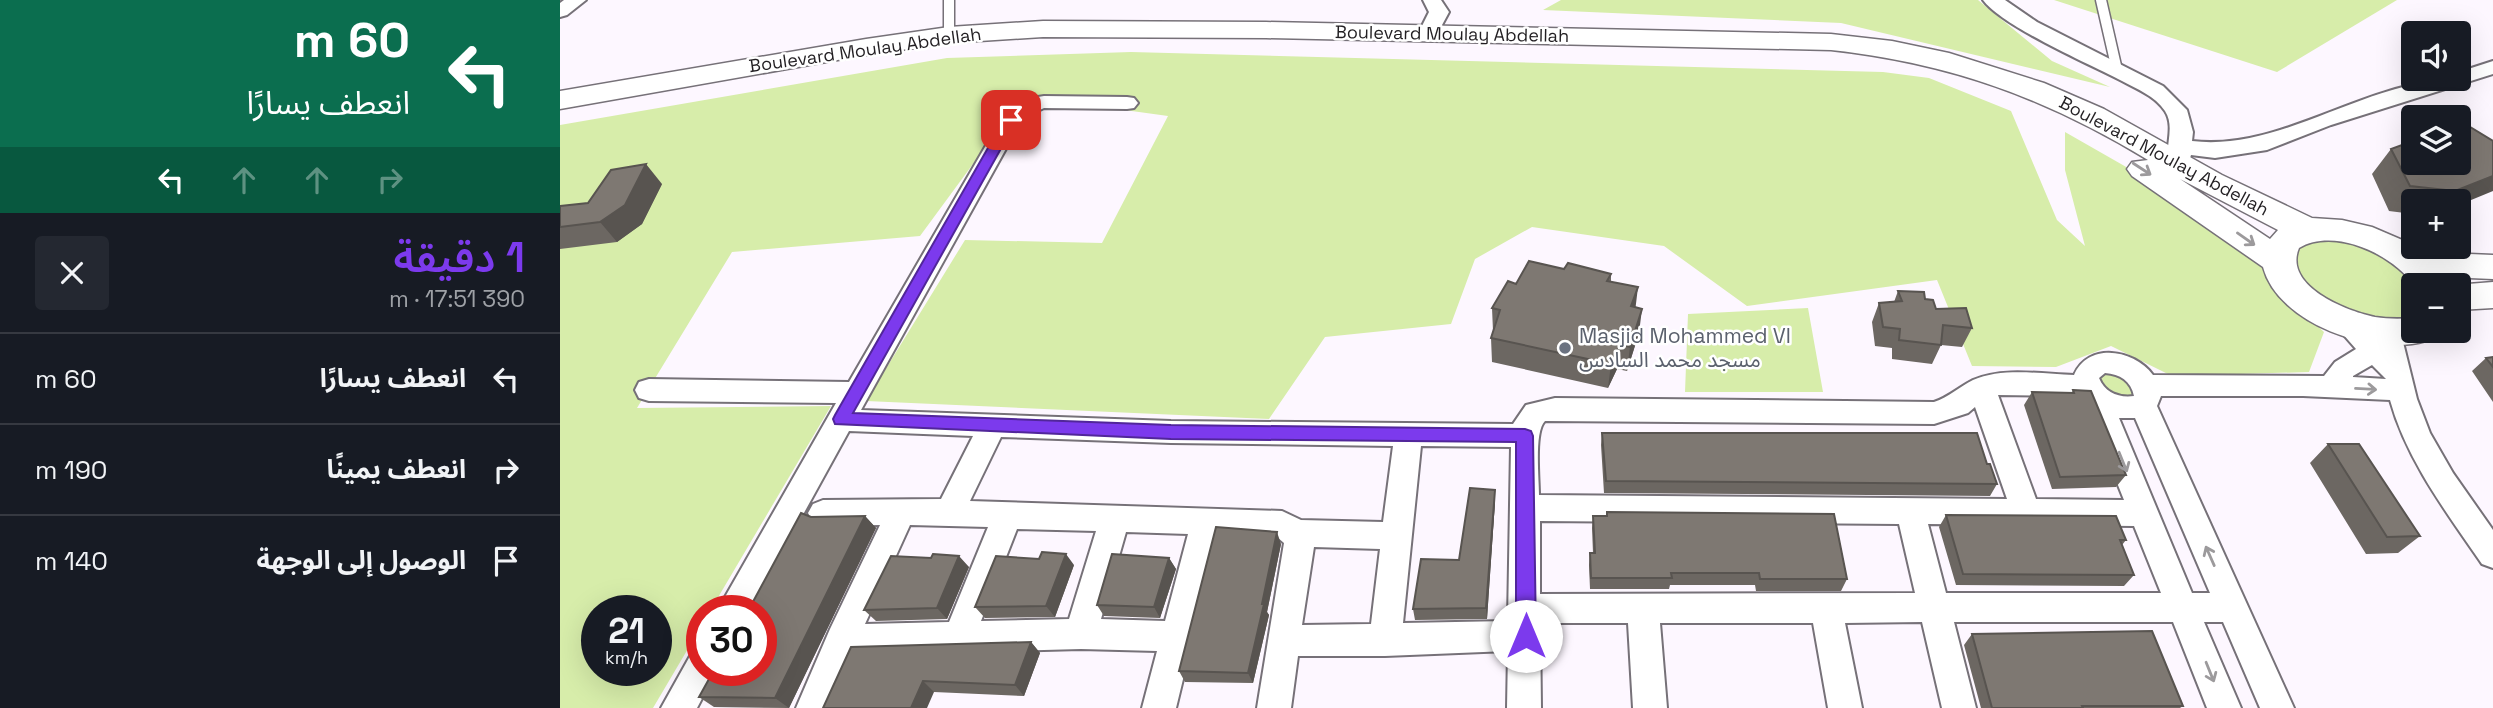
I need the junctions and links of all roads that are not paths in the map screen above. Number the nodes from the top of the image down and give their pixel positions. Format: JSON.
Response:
{"nodes":[{"id":1,"x":577,"y":0,"type":"edge"},
{"id":2,"x":949,"y":0,"type":"edge"},
{"id":3,"x":1432,"y":0,"type":"edge"},
{"id":4,"x":1450,"y":0,"type":"edge"},
{"id":5,"x":1992,"y":0,"type":"edge"},
{"id":6,"x":2101,"y":0,"type":"edge"},
{"id":7,"x":560,"y":11,"type":"edge"},
{"id":8,"x":1442,"y":34,"type":"junction"},
{"id":9,"x":948,"y":35,"type":"junction"},
{"id":10,"x":2493,"y":67,"type":"edge"},
{"id":11,"x":2117,"y":70,"type":"junction"},
{"id":12,"x":560,"y":100,"type":"edge"},
{"id":13,"x":1127,"y":103,"type":"dead end"},
{"id":14,"x":560,"y":117,"type":"edge"},
{"id":15,"x":2180,"y":156,"type":"junction"},
{"id":16,"x":2308,"y":230,"type":"junction"},
{"id":17,"x":2278,"y":261,"type":"junction"},
{"id":18,"x":2493,"y":267,"type":"edge"},
{"id":19,"x":2420,"y":273,"type":"edge"},
{"id":20,"x":2440,"y":273,"type":"edge"},
{"id":21,"x":2493,"y":295,"type":"edge"},
{"id":22,"x":2471,"y":296,"type":"edge"},
{"id":23,"x":2392,"y":338,"type":"edge"},
{"id":24,"x":2400,"y":383,"type":"junction"},
{"id":25,"x":2331,"y":387,"type":"junction"},
{"id":26,"x":1982,"y":388,"type":"junction"},
{"id":27,"x":649,"y":390,"type":"dead end"},
{"id":28,"x":2092,"y":392,"type":"junction"},
{"id":29,"x":856,"y":393,"type":"junction"},
{"id":30,"x":2145,"y":396,"type":"junction"},
{"id":31,"x":841,"y":419,"type":"junction"},
{"id":32,"x":993,"y":424,"type":"junction"},
{"id":33,"x":1408,"y":436,"type":"junction"},
{"id":34,"x":1525,"y":436,"type":"junction"},
{"id":35,"x":1527,"y":508,"type":"junction"},
{"id":36,"x":1910,"y":509,"type":"junction"},
{"id":37,"x":2026,"y":511,"type":"junction"},
{"id":38,"x":950,"y":512,"type":"junction"},
{"id":39,"x":823,"y":513,"type":"dead end"},
{"id":40,"x":901,"y":513,"type":"junction"},
{"id":41,"x":2144,"y":513,"type":"junction"},
{"id":42,"x":1007,"y":516,"type":"junction"},
{"id":43,"x":1115,"y":518,"type":"junction"},
{"id":44,"x":1206,"y":523,"type":"junction"},
{"id":45,"x":1296,"y":534,"type":"junction"},
{"id":46,"x":1396,"y":536,"type":"junction"},
{"id":47,"x":2493,"y":554,"type":"edge"},
{"id":48,"x":742,"y":595,"type":"edge"},
{"id":49,"x":2232,"y":607,"type":"junction"},
{"id":50,"x":1643,"y":608,"type":"junction"},
{"id":51,"x":1826,"y":608,"type":"junction"},
{"id":52,"x":1934,"y":608,"type":"junction"},
{"id":53,"x":2183,"y":608,"type":"junction"},
{"id":54,"x":1526,"y":622,"type":"junction"},
{"id":55,"x":1081,"y":634,"type":"junction"},
{"id":56,"x":1176,"y":636,"type":"junction"},
{"id":57,"x":959,"y":638,"type":"junction"},
{"id":58,"x":841,"y":640,"type":"junction"},
{"id":59,"x":1385,"y":640,"type":"junction"},
{"id":60,"x":1285,"y":641,"type":"junction"},
{"id":61,"x":691,"y":686,"type":"edge"},
{"id":62,"x":678,"y":708,"type":"edge"},
{"id":63,"x":813,"y":708,"type":"edge"},
{"id":64,"x":1159,"y":708,"type":"edge"},
{"id":65,"x":1274,"y":708,"type":"edge"},
{"id":66,"x":1524,"y":708,"type":"edge"},
{"id":67,"x":1650,"y":708,"type":"edge"},
{"id":68,"x":1845,"y":708,"type":"edge"},
{"id":69,"x":1959,"y":708,"type":"edge"},
{"id":70,"x":2224,"y":708,"type":"edge"},
{"id":71,"x":2277,"y":708,"type":"edge"}],
"edges":[{"from":1,"to":7,"type":"street"},
{"from":2,"to":9,"type":"lane"},
{"from":3,"to":8,"type":"street"},
{"from":4,"to":8,"type":"street"},
{"from":5,"to":11,"type":"street"},
{"from":6,"to":11,"type":"lane"},
{"from":8,"to":9,"type":"main road","name":"Boulevard Moulay Abdellah"},
{"from":8,"to":15,"type":"main road","name":"Boulevard Moulay Abdellah"},
{"from":9,"to":12,"type":"main road","name":"Boulevard Moulay Abdellah"},
{"from":10,"to":15,"type":"street"},
{"from":11,"to":15,"type":"street"},
{"from":13,"to":29,"type":"street"},
{"from":14,"to":17,"type":"main road","name":"Boulevard Moulay Abdellah","one_way":true},
{"from":15,"to":16,"type":"main road","name":"Boulevard Moulay Abdellah"},
{"from":16,"to":17,"type":"main road"},
{"from":16,"to":19,"type":"main road"},
{"from":17,"to":23,"type":"main road"},
{"from":18,"to":20,"type":"main road"},
{"from":21,"to":22,"type":"main road"},
{"from":23,"to":24,"type":"street"},
{"from":23,"to":25,"type":"street"},
{"from":25,"to":24,"type":"street","one_way":true},
{"from":24,"to":47,"type":"street"},
{"from":25,"to":30,"type":"street"},
{"from":26,"to":28,"type":"street"},
{"from":26,"to":34,"type":"street"},
{"from":26,"to":37,"type":"street"},
{"from":27,"to":29,"type":"street"},
{"from":28,"to":30,"type":"street"},
{"from":28,"to":30,"type":"street"},
{"from":28,"to":41,"type":"street","one_way":true},
{"from":29,"to":31,"type":"street"},
{"from":49,"to":30,"type":"street","one_way":true},
{"from":31,"to":32,"type":"street"},
{"from":31,"to":48,"type":"street"},
{"from":32,"to":33,"type":"street"},
{"from":32,"to":38,"type":"street"},
{"from":33,"to":34,"type":"street"},
{"from":33,"to":46,"type":"street"},
{"from":34,"to":35,"type":"street"},
{"from":35,"to":36,"type":"street"},
{"from":35,"to":54,"type":"street"},
{"from":36,"to":37,"type":"street"},
{"from":36,"to":52,"type":"street"},
{"from":37,"to":41,"type":"street"},
{"from":38,"to":40,"type":"street"},
{"from":38,"to":42,"type":"street"},
{"from":39,"to":40,"type":"street"},
{"from":40,"to":58,"type":"street"},
{"from":41,"to":53,"type":"street"},
{"from":42,"to":43,"type":"street"},
{"from":42,"to":57,"type":"street"},
{"from":43,"to":44,"type":"street"},
{"from":43,"to":55,"type":"street"},
{"from":44,"to":45,"type":"street"},
{"from":44,"to":56,"type":"street"},
{"from":45,"to":46,"type":"street"},
{"from":45,"to":60,"type":"street"},
{"from":46,"to":59,"type":"street"},
{"from":49,"to":53,"type":"street"},
{"from":49,"to":71,"type":"street"},
{"from":50,"to":51,"type":"street"},
{"from":50,"to":54,"type":"street"},
{"from":50,"to":67,"type":"street"},
{"from":51,"to":52,"type":"street"},
{"from":51,"to":68,"type":"street"},
{"from":52,"to":53,"type":"street"},
{"from":52,"to":69,"type":"street"},
{"from":53,"to":70,"type":"street","one_way":true},
{"from":54,"to":59,"type":"street"},
{"from":54,"to":66,"type":"street"},
{"from":55,"to":56,"type":"street"},
{"from":55,"to":57,"type":"street"},
{"from":56,"to":64,"type":"street"},
{"from":57,"to":58,"type":"street"},
{"from":58,"to":63,"type":"street"},
{"from":59,"to":60,"type":"street"},
{"from":60,"to":65,"type":"street"},
{"from":61,"to":62,"type":"street"}]}
